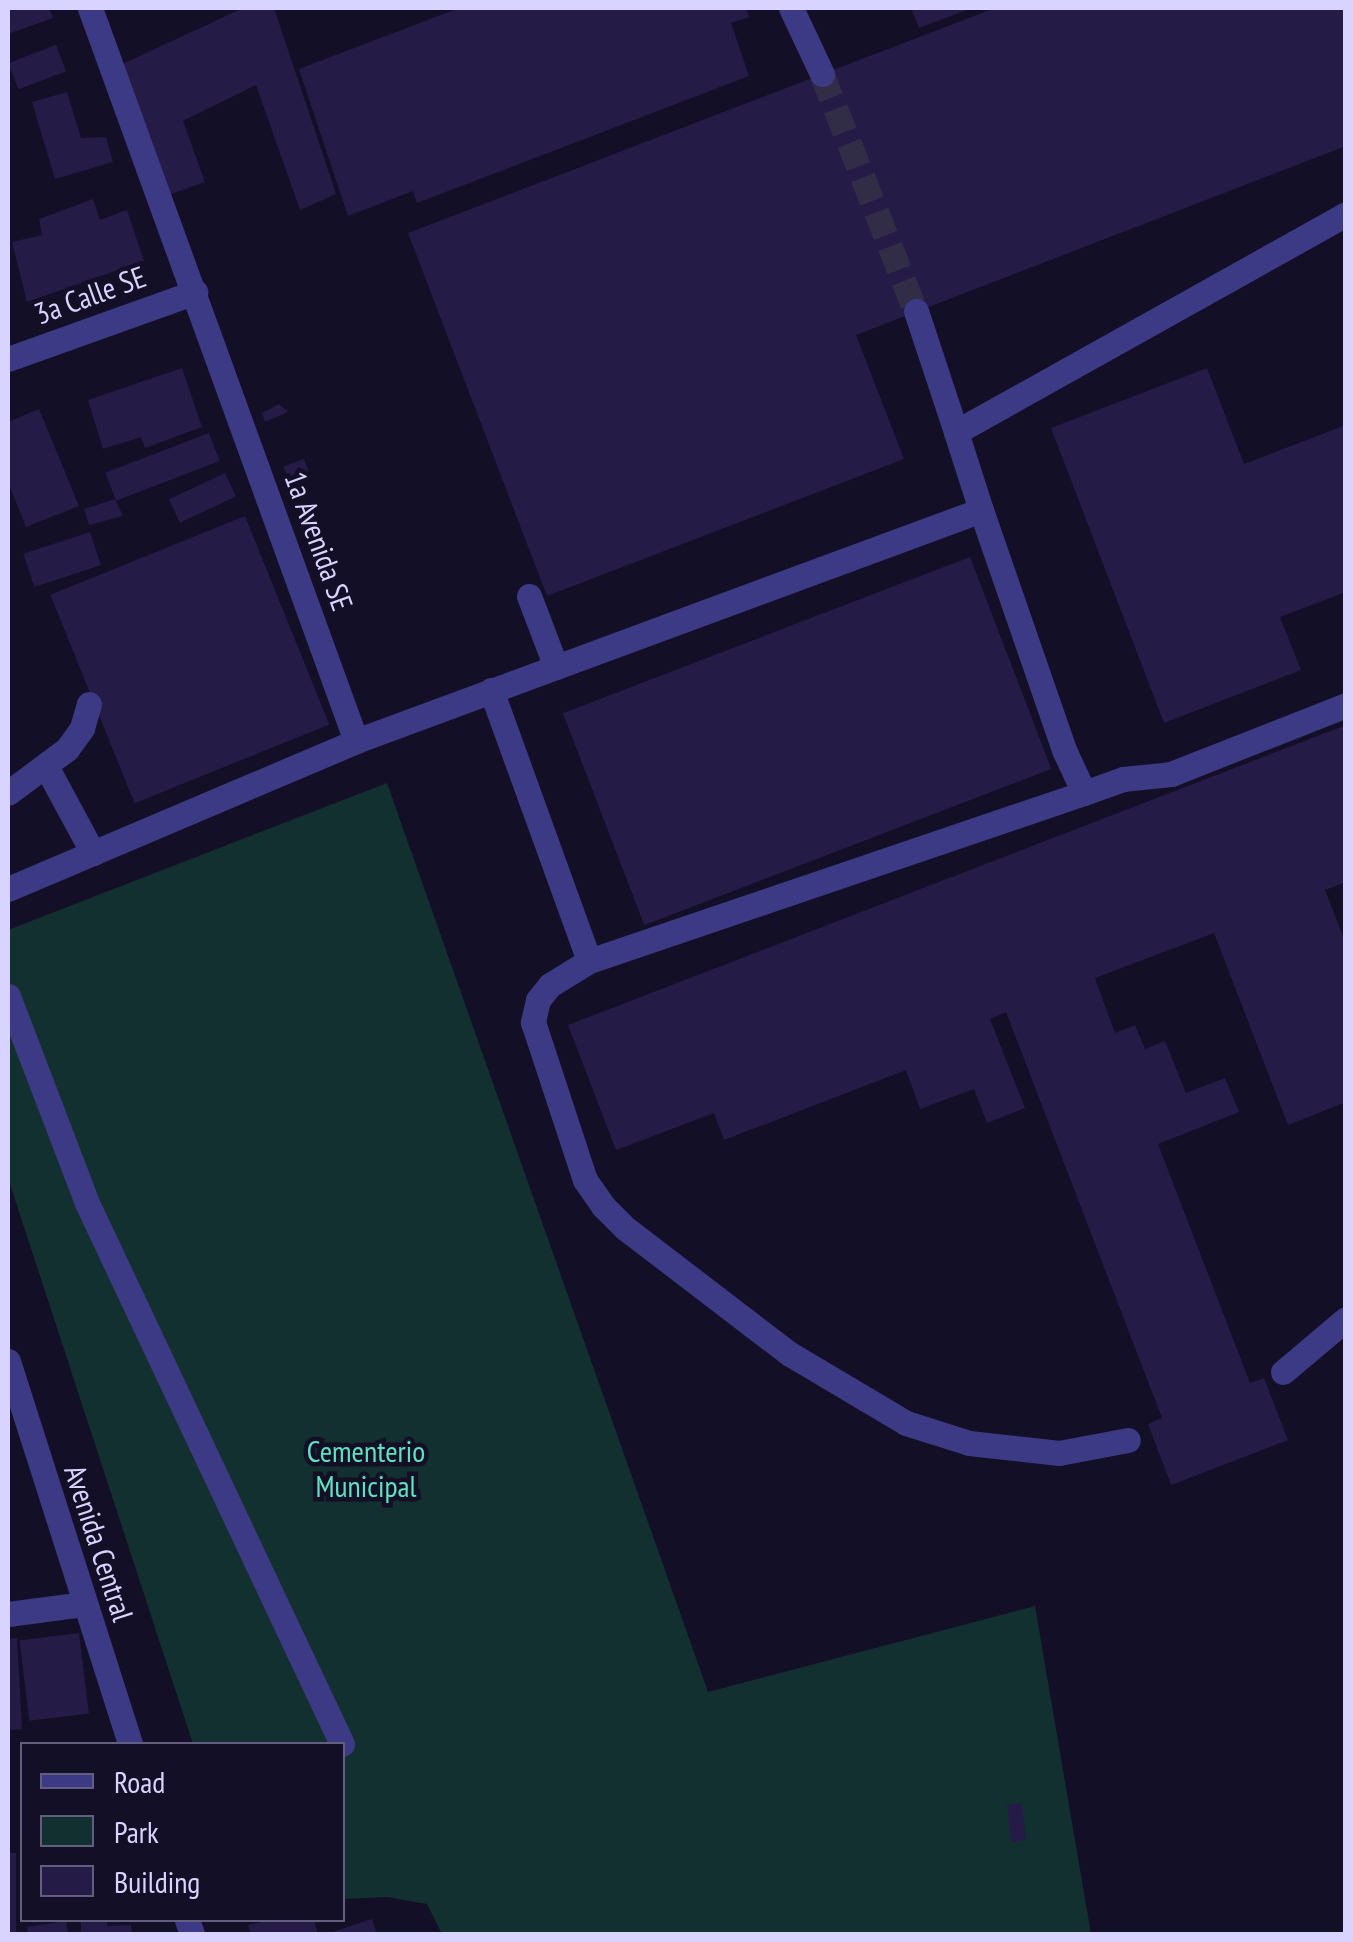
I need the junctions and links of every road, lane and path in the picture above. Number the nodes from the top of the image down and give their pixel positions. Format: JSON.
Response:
{"nodes":[{"id":1,"x":90,"y":8,"type":"edge"},
{"id":2,"x":791,"y":8,"type":"edge"},
{"id":3,"x":822,"y":74,"type":"tunnel mouth"},
{"id":4,"x":1346,"y":214,"type":"edge"},
{"id":5,"x":194,"y":292,"type":"junction"},
{"id":6,"x":916,"y":311,"type":"tunnel mouth"},
{"id":7,"x":8,"y":360,"type":"edge"},
{"id":8,"x":956,"y":432,"type":"junction"},
{"id":9,"x":980,"y":510,"type":"junction"},
{"id":10,"x":529,"y":596,"type":"dead end"},
{"id":11,"x":556,"y":667,"type":"junction"},
{"id":12,"x":491,"y":690,"type":"junction"},
{"id":13,"x":89,"y":704,"type":"dead end"},
{"id":14,"x":1346,"y":706,"type":"edge"},
{"id":15,"x":356,"y":741,"type":"junction"},
{"id":16,"x":48,"y":768,"type":"junction"},
{"id":17,"x":8,"y":792,"type":"edge"},
{"id":18,"x":1084,"y":793,"type":"junction"},
{"id":19,"x":93,"y":853,"type":"junction"},
{"id":20,"x":8,"y":889,"type":"edge"},
{"id":21,"x":589,"y":961,"type":"junction"},
{"id":22,"x":8,"y":996,"type":"edge"},
{"id":23,"x":1346,"y":1319,"type":"edge"},
{"id":24,"x":8,"y":1361,"type":"edge"},
{"id":25,"x":1283,"y":1372,"type":"dead end"},
{"id":26,"x":1128,"y":1440,"type":"dead end"},
{"id":27,"x":84,"y":1604,"type":"junction"},
{"id":28,"x":8,"y":1614,"type":"edge"},
{"id":29,"x":129,"y":1742,"type":"edge"},
{"id":30,"x":341,"y":1742,"type":"edge"}],
"edges":[{"from":1,"to":5,"type":"street","name":"1a Avenida SE"},
{"from":2,"to":3,"type":"street"},
{"from":4,"to":8,"type":"street"},
{"from":5,"to":7,"type":"street","name":"3a Calle SE"},
{"from":5,"to":15,"type":"street","name":"1a Avenida SE"},
{"from":6,"to":8,"type":"street"},
{"from":8,"to":9,"type":"street"},
{"from":9,"to":11,"type":"street"},
{"from":9,"to":18,"type":"street"},
{"from":10,"to":11,"type":"street"},
{"from":11,"to":12,"type":"street"},
{"from":12,"to":15,"type":"street"},
{"from":12,"to":21,"type":"street"},
{"from":13,"to":16,"type":"street"},
{"from":14,"to":18,"type":"street"},
{"from":15,"to":19,"type":"street"},
{"from":16,"to":17,"type":"street"},
{"from":16,"to":19,"type":"street"},
{"from":18,"to":21,"type":"street"},
{"from":19,"to":20,"type":"street"},
{"from":21,"to":26,"type":"street"},
{"from":22,"to":30,"type":"street"},
{"from":23,"to":25,"type":"street"},
{"from":24,"to":27,"type":"street","name":"Avenida Central"},
{"from":27,"to":28,"type":"street"},
{"from":27,"to":29,"type":"street","name":"Avenida Central"}]}
